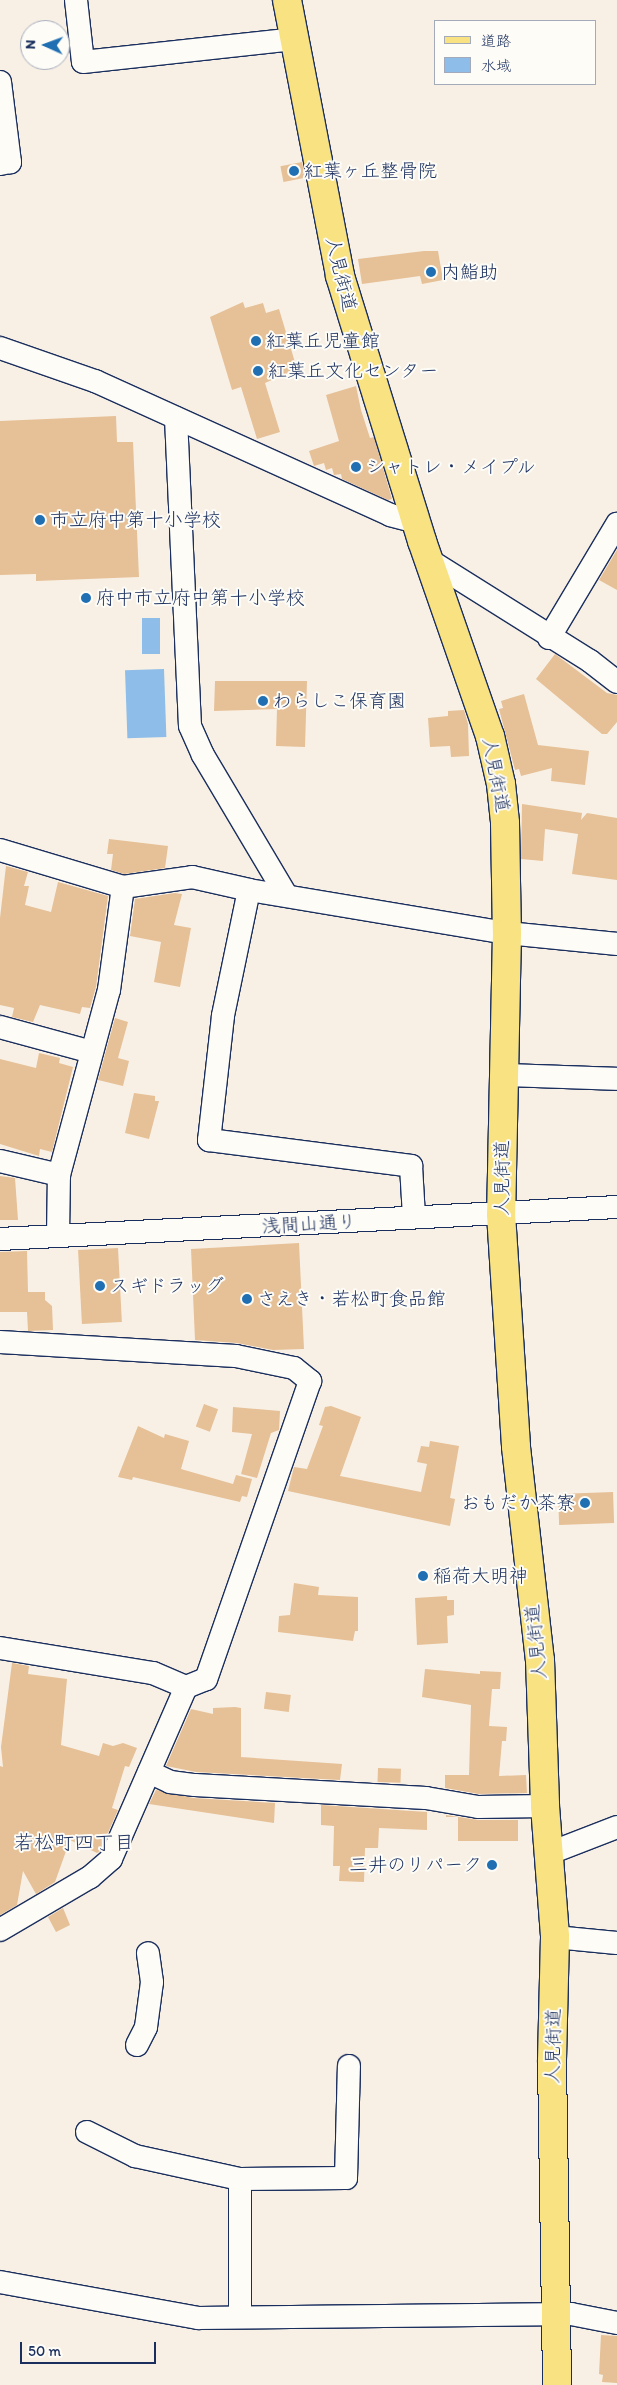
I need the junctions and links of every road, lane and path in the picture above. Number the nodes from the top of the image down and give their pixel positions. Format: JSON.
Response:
{"nodes":[{"id":1,"x":76,"y":0,"type":"edge"},
{"id":2,"x":287,"y":0,"type":"edge"},
{"id":3,"x":294,"y":40,"type":"junction"},
{"id":4,"x":0,"y":82,"type":"edge"},
{"id":5,"x":0,"y":164,"type":"edge"},
{"id":6,"x":0,"y":348,"type":"edge"},
{"id":7,"x":176,"y":418,"type":"junction"},
{"id":8,"x":416,"y":522,"type":"junction"},
{"id":9,"x":617,"y":524,"type":"edge"},
{"id":10,"x":430,"y":560,"type":"junction"},
{"id":11,"x":549,"y":638,"type":"junction"},
{"id":12,"x":617,"y":682,"type":"edge"},
{"id":13,"x":0,"y":850,"type":"edge"},
{"id":14,"x":123,"y":887,"type":"junction"},
{"id":15,"x":249,"y":890,"type":"junction"},
{"id":16,"x":286,"y":894,"type":"junction"},
{"id":17,"x":507,"y":933,"type":"junction"},
{"id":18,"x":617,"y":944,"type":"edge"},
{"id":19,"x":0,"y":1028,"type":"edge"},
{"id":20,"x":92,"y":1052,"type":"junction"},
{"id":21,"x":503,"y":1075,"type":"junction"},
{"id":22,"x":617,"y":1079,"type":"edge"},
{"id":23,"x":0,"y":1161,"type":"edge"},
{"id":24,"x":59,"y":1175,"type":"junction"},
{"id":25,"x":617,"y":1207,"type":"edge"},
{"id":26,"x":501,"y":1214,"type":"junction"},
{"id":27,"x":414,"y":1218,"type":"junction"},
{"id":28,"x":58,"y":1236,"type":"junction"},
{"id":29,"x":0,"y":1239,"type":"edge"},
{"id":30,"x":0,"y":1342,"type":"edge"},
{"id":31,"x":0,"y":1648,"type":"edge"},
{"id":32,"x":186,"y":1687,"type":"junction"},
{"id":33,"x":149,"y":1772,"type":"junction"},
{"id":34,"x":545,"y":1806,"type":"junction"},
{"id":35,"x":617,"y":1827,"type":"edge"},
{"id":36,"x":550,"y":1853,"type":"junction"},
{"id":37,"x":0,"y":1930,"type":"edge"},
{"id":38,"x":555,"y":1936,"type":"junction"},
{"id":39,"x":617,"y":1943,"type":"edge"},
{"id":40,"x":148,"y":1953,"type":"dead end"},
{"id":41,"x":137,"y":2045,"type":"dead end"},
{"id":42,"x":349,"y":2066,"type":"dead end"},
{"id":43,"x":87,"y":2132,"type":"dead end"},
{"id":44,"x":240,"y":2179,"type":"junction"},
{"id":45,"x":0,"y":2282,"type":"edge"},
{"id":46,"x":556,"y":2314,"type":"junction"},
{"id":47,"x":240,"y":2316,"type":"junction"},
{"id":48,"x":617,"y":2323,"type":"edge"},
{"id":49,"x":557,"y":2385,"type":"edge"}],
"edges":[{"from":1,"to":3,"type":"street"},
{"from":2,"to":3,"type":"main road","name":"人見街道"},
{"from":3,"to":8,"type":"main road","name":"人見街道"},
{"from":4,"to":5,"type":"street"},
{"from":6,"to":7,"type":"street"},
{"from":7,"to":8,"type":"street"},
{"from":7,"to":16,"type":"street"},
{"from":8,"to":10,"type":"main road","name":"人見街道"},
{"from":9,"to":11,"type":"street"},
{"from":10,"to":11,"type":"street"},
{"from":10,"to":17,"type":"main road","name":"人見街道"},
{"from":11,"to":12,"type":"street"},
{"from":13,"to":14,"type":"street"},
{"from":14,"to":15,"type":"street"},
{"from":14,"to":20,"type":"street"},
{"from":15,"to":16,"type":"street"},
{"from":15,"to":27,"type":"street"},
{"from":16,"to":17,"type":"street"},
{"from":17,"to":18,"type":"street"},
{"from":17,"to":21,"type":"main road","name":"人見街道"},
{"from":19,"to":20,"type":"street"},
{"from":20,"to":24,"type":"street"},
{"from":21,"to":22,"type":"street"},
{"from":21,"to":26,"type":"main road","name":"人見街道"},
{"from":23,"to":24,"type":"street"},
{"from":24,"to":28,"type":"street"},
{"from":25,"to":26,"type":"street","name":"浅間山通り"},
{"from":26,"to":27,"type":"street","name":"浅間山通り"},
{"from":26,"to":34,"type":"main road","name":"人見街道"},
{"from":27,"to":28,"type":"street","name":"浅間山通り"},
{"from":28,"to":29,"type":"street","name":"浅間山通り"},
{"from":30,"to":32,"type":"street"},
{"from":31,"to":32,"type":"street"},
{"from":32,"to":33,"type":"street"},
{"from":33,"to":34,"type":"street"},
{"from":33,"to":37,"type":"street"},
{"from":34,"to":36,"type":"main road","name":"人見街道"},
{"from":35,"to":36,"type":"street"},
{"from":36,"to":38,"type":"main road","name":"人見街道"},
{"from":38,"to":39,"type":"street"},
{"from":38,"to":46,"type":"main road","name":"人見街道"},
{"from":40,"to":41,"type":"street"},
{"from":42,"to":44,"type":"street"},
{"from":43,"to":44,"type":"street"},
{"from":44,"to":47,"type":"street"},
{"from":45,"to":47,"type":"street"},
{"from":46,"to":47,"type":"street"},
{"from":46,"to":48,"type":"street"},
{"from":46,"to":49,"type":"main road","name":"人見街道"}]}
